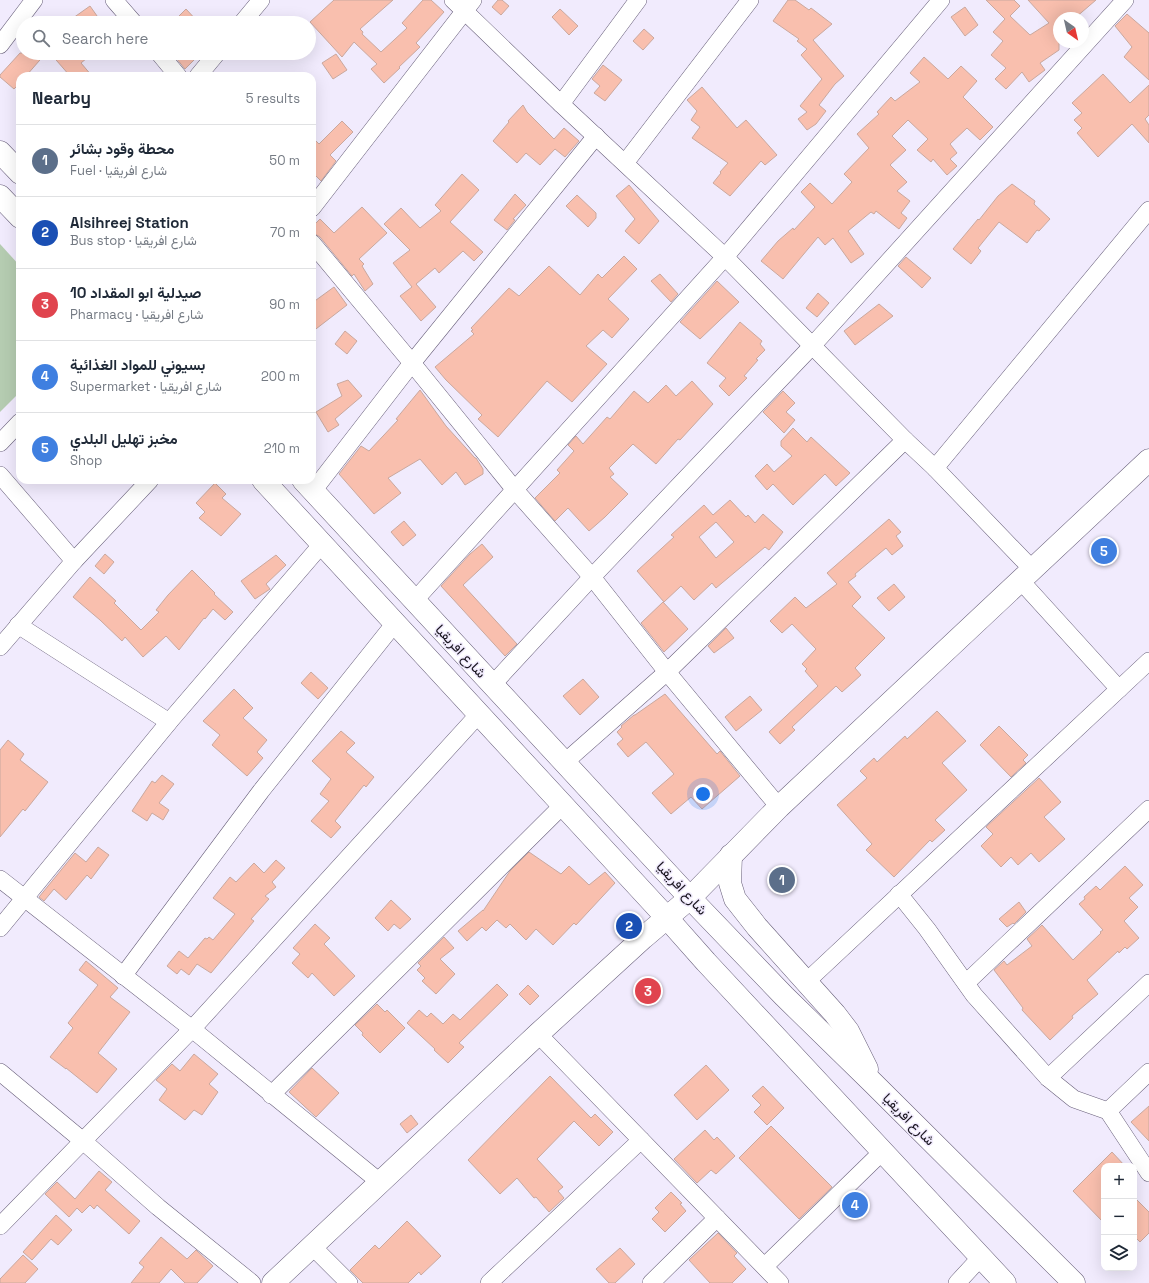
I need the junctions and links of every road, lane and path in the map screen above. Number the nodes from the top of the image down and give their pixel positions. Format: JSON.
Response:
{"nodes":[{"id":1,"x":34,"y":0,"type":"edge"},
{"id":2,"x":114,"y":0,"type":"edge"},
{"id":3,"x":261,"y":0,"type":"edge"},
{"id":4,"x":638,"y":0,"type":"edge"},
{"id":5,"x":750,"y":0,"type":"edge"},
{"id":6,"x":941,"y":0,"type":"edge"},
{"id":7,"x":1125,"y":0,"type":"edge"},
{"id":8,"x":464,"y":4,"type":"edge"},
{"id":9,"x":22,"y":16,"type":"edge"},
{"id":10,"x":128,"y":16,"type":"edge"},
{"id":11,"x":248,"y":16,"type":"edge"},
{"id":12,"x":16,"y":24,"type":"edge"},
{"id":13,"x":0,"y":45,"type":"edge"},
{"id":14,"x":165,"y":60,"type":"edge"},
{"id":15,"x":211,"y":60,"type":"edge"},
{"id":16,"x":175,"y":72,"type":"edge"},
{"id":17,"x":201,"y":72,"type":"edge"},
{"id":18,"x":561,"y":104,"type":"junction"},
{"id":19,"x":596,"y":136,"type":"junction"},
{"id":20,"x":0,"y":152,"type":"edge"},
{"id":21,"x":625,"y":162,"type":"junction"},
{"id":22,"x":16,"y":169,"type":"edge"},
{"id":23,"x":0,"y":196,"type":"edge"},
{"id":24,"x":316,"y":203,"type":"edge"},
{"id":25,"x":1149,"y":210,"type":"edge"},
{"id":26,"x":16,"y":213,"type":"edge"},
{"id":27,"x":316,"y":248,"type":"edge"},
{"id":28,"x":725,"y":257,"type":"junction"},
{"id":29,"x":812,"y":346,"type":"junction"},
{"id":30,"x":412,"y":363,"type":"junction"},
{"id":31,"x":16,"y":426,"type":"edge"},
{"id":32,"x":905,"y":440,"type":"junction"},
{"id":33,"x":0,"y":443,"type":"edge"},
{"id":34,"x":1149,"y":460,"type":"edge"},
{"id":35,"x":935,"y":468,"type":"junction"},
{"id":36,"x":0,"y":475,"type":"edge"},
{"id":37,"x":316,"y":476,"type":"edge"},
{"id":38,"x":146,"y":484,"type":"edge"},
{"id":39,"x":267,"y":484,"type":"edge"},
{"id":40,"x":308,"y":485,"type":"edge"},
{"id":41,"x":515,"y":490,"type":"junction"},
{"id":42,"x":322,"y":544,"type":"junction"},
{"id":43,"x":74,"y":561,"type":"junction"},
{"id":44,"x":1026,"y":575,"type":"junction"},
{"id":45,"x":592,"y":577,"type":"junction"},
{"id":46,"x":415,"y":600,"type":"junction"},
{"id":47,"x":395,"y":623,"type":"junction"},
{"id":48,"x":18,"y":625,"type":"junction"},
{"id":49,"x":0,"y":647,"type":"edge"},
{"id":50,"x":1149,"y":661,"type":"edge"},
{"id":51,"x":666,"y":672,"type":"junction"},
{"id":52,"x":493,"y":684,"type":"junction"},
{"id":53,"x":1119,"y":689,"type":"junction"},
{"id":54,"x":479,"y":714,"type":"junction"},
{"id":55,"x":170,"y":722,"type":"junction"},
{"id":56,"x":565,"y":762,"type":"junction"},
{"id":57,"x":563,"y":805,"type":"junction"},
{"id":58,"x":779,"y":807,"type":"junction"},
{"id":59,"x":1149,"y":809,"type":"edge"},
{"id":60,"x":731,"y":855,"type":"junction"},
{"id":61,"x":0,"y":879,"type":"edge"},
{"id":62,"x":899,"y":894,"type":"junction"},
{"id":63,"x":690,"y":898,"type":"junction"},
{"id":64,"x":24,"y":899,"type":"junction"},
{"id":65,"x":667,"y":918,"type":"junction"},
{"id":66,"x":0,"y":928,"type":"edge"},
{"id":67,"x":123,"y":976,"type":"junction"},
{"id":68,"x":806,"y":982,"type":"junction"},
{"id":69,"x":966,"y":983,"type":"junction"},
{"id":70,"x":1149,"y":984,"type":"edge"},
{"id":71,"x":192,"y":1029,"type":"junction"},
{"id":72,"x":538,"y":1034,"type":"junction"},
{"id":73,"x":0,"y":1072,"type":"edge"},
{"id":74,"x":1149,"y":1072,"type":"edge"},
{"id":75,"x":1048,"y":1078,"type":"junction"},
{"id":76,"x":873,"y":1083,"type":"junction"},
{"id":77,"x":271,"y":1094,"type":"junction"},
{"id":78,"x":1108,"y":1112,"type":"junction"},
{"id":79,"x":641,"y":1140,"type":"junction"},
{"id":80,"x":83,"y":1141,"type":"junction"},
{"id":81,"x":882,"y":1152,"type":"junction"},
{"id":82,"x":1149,"y":1173,"type":"edge"},
{"id":83,"x":381,"y":1183,"type":"junction"},
{"id":84,"x":717,"y":1218,"type":"junction"},
{"id":85,"x":0,"y":1226,"type":"edge"},
{"id":86,"x":312,"y":1246,"type":"junction"},
{"id":87,"x":981,"y":1257,"type":"junction"},
{"id":88,"x":765,"y":1266,"type":"junction"},
{"id":89,"x":252,"y":1283,"type":"edge"},
{"id":90,"x":273,"y":1283,"type":"edge"},
{"id":91,"x":349,"y":1283,"type":"edge"},
{"id":92,"x":489,"y":1283,"type":"edge"},
{"id":93,"x":651,"y":1283,"type":"edge"},
{"id":94,"x":780,"y":1283,"type":"edge"},
{"id":95,"x":957,"y":1283,"type":"edge"},
{"id":96,"x":1006,"y":1283,"type":"edge"},
{"id":97,"x":1074,"y":1283,"type":"edge"}],
"edges":[{"from":1,"to":9,"type":"street"},
{"from":2,"to":10,"type":"street"},
{"from":3,"to":11,"type":"street"},
{"from":4,"to":18,"type":"street"},
{"from":5,"to":21,"type":"street"},
{"from":6,"to":28,"type":"street"},
{"from":7,"to":29,"type":"street"},
{"from":8,"to":18,"type":"street"},
{"from":8,"to":24,"type":"street"},
{"from":12,"to":13,"type":"street"},
{"from":14,"to":16,"type":"street"},
{"from":15,"to":17,"type":"street"},
{"from":18,"to":19,"type":"street"},
{"from":19,"to":21,"type":"street"},
{"from":19,"to":30,"type":"street"},
{"from":20,"to":22,"type":"street"},
{"from":21,"to":28,"type":"street"},
{"from":23,"to":26,"type":"street"},
{"from":25,"to":35,"type":"street"},
{"from":27,"to":30,"type":"street"},
{"from":28,"to":29,"type":"street"},
{"from":28,"to":41,"type":"street"},
{"from":29,"to":32,"type":"street"},
{"from":29,"to":45,"type":"street"},
{"from":30,"to":37,"type":"street"},
{"from":30,"to":41,"type":"street"},
{"from":31,"to":33,"type":"street"},
{"from":32,"to":35,"type":"street"},
{"from":32,"to":51,"type":"street"},
{"from":34,"to":44,"type":"street"},
{"from":35,"to":44,"type":"street"},
{"from":36,"to":43,"type":"street"},
{"from":38,"to":43,"type":"street"},
{"from":39,"to":42,"type":"street"},
{"from":40,"to":46,"type":"street","name":"شارع افريقيا"},
{"from":41,"to":45,"type":"street"},
{"from":41,"to":46,"type":"street"},
{"from":42,"to":47,"type":"street"},
{"from":42,"to":55,"type":"street"},
{"from":43,"to":48,"type":"street"},
{"from":44,"to":53,"type":"street"},
{"from":44,"to":58,"type":"street"},
{"from":45,"to":51,"type":"street"},
{"from":45,"to":52,"type":"street"},
{"from":46,"to":52,"type":"street","name":"شارع افريقيا"},
{"from":47,"to":54,"type":"street"},
{"from":47,"to":67,"type":"street"},
{"from":48,"to":49,"type":"street"},
{"from":48,"to":55,"type":"street"},
{"from":50,"to":53,"type":"street"},
{"from":51,"to":56,"type":"street"},
{"from":51,"to":58,"type":"street"},
{"from":52,"to":56,"type":"street","name":"شارع افريقيا"},
{"from":53,"to":62,"type":"street"},
{"from":54,"to":57,"type":"street"},
{"from":54,"to":71,"type":"street"},
{"from":55,"to":64,"type":"street"},
{"from":56,"to":63,"type":"street","name":"شارع افريقيا"},
{"from":57,"to":65,"type":"street"},
{"from":57,"to":77,"type":"street"},
{"from":58,"to":60,"type":"street"},
{"from":59,"to":69,"type":"street"},
{"from":60,"to":63,"type":"street"},
{"from":60,"to":68,"type":"street"},
{"from":61,"to":64,"type":"street"},
{"from":62,"to":68,"type":"street"},
{"from":62,"to":69,"type":"street"},
{"from":63,"to":65,"type":"street"},
{"from":63,"to":76,"type":"street","name":"شارع افريقيا"},
{"from":64,"to":66,"type":"street"},
{"from":64,"to":67,"type":"street"},
{"from":65,"to":72,"type":"street"},
{"from":65,"to":81,"type":"street"},
{"from":67,"to":71,"type":"street"},
{"from":68,"to":76,"type":"street"},
{"from":69,"to":75,"type":"street"},
{"from":70,"to":75,"type":"street"},
{"from":71,"to":77,"type":"street"},
{"from":71,"to":80,"type":"street"},
{"from":72,"to":79,"type":"street"},
{"from":72,"to":83,"type":"street"},
{"from":73,"to":80,"type":"street"},
{"from":74,"to":78,"type":"street"},
{"from":75,"to":78,"type":"street"},
{"from":76,"to":97,"type":"street","name":"شارع افريقيا"},
{"from":77,"to":83,"type":"street"},
{"from":78,"to":82,"type":"street"},
{"from":79,"to":84,"type":"street"},
{"from":79,"to":92,"type":"street"},
{"from":80,"to":85,"type":"street"},
{"from":80,"to":89,"type":"street"},
{"from":81,"to":87,"type":"street"},
{"from":81,"to":88,"type":"street"},
{"from":83,"to":86,"type":"street"},
{"from":84,"to":88,"type":"street"},
{"from":84,"to":93,"type":"street"},
{"from":86,"to":90,"type":"street"},
{"from":86,"to":91,"type":"street"},
{"from":87,"to":95,"type":"street"},
{"from":87,"to":96,"type":"street"},
{"from":88,"to":94,"type":"street"}]}
